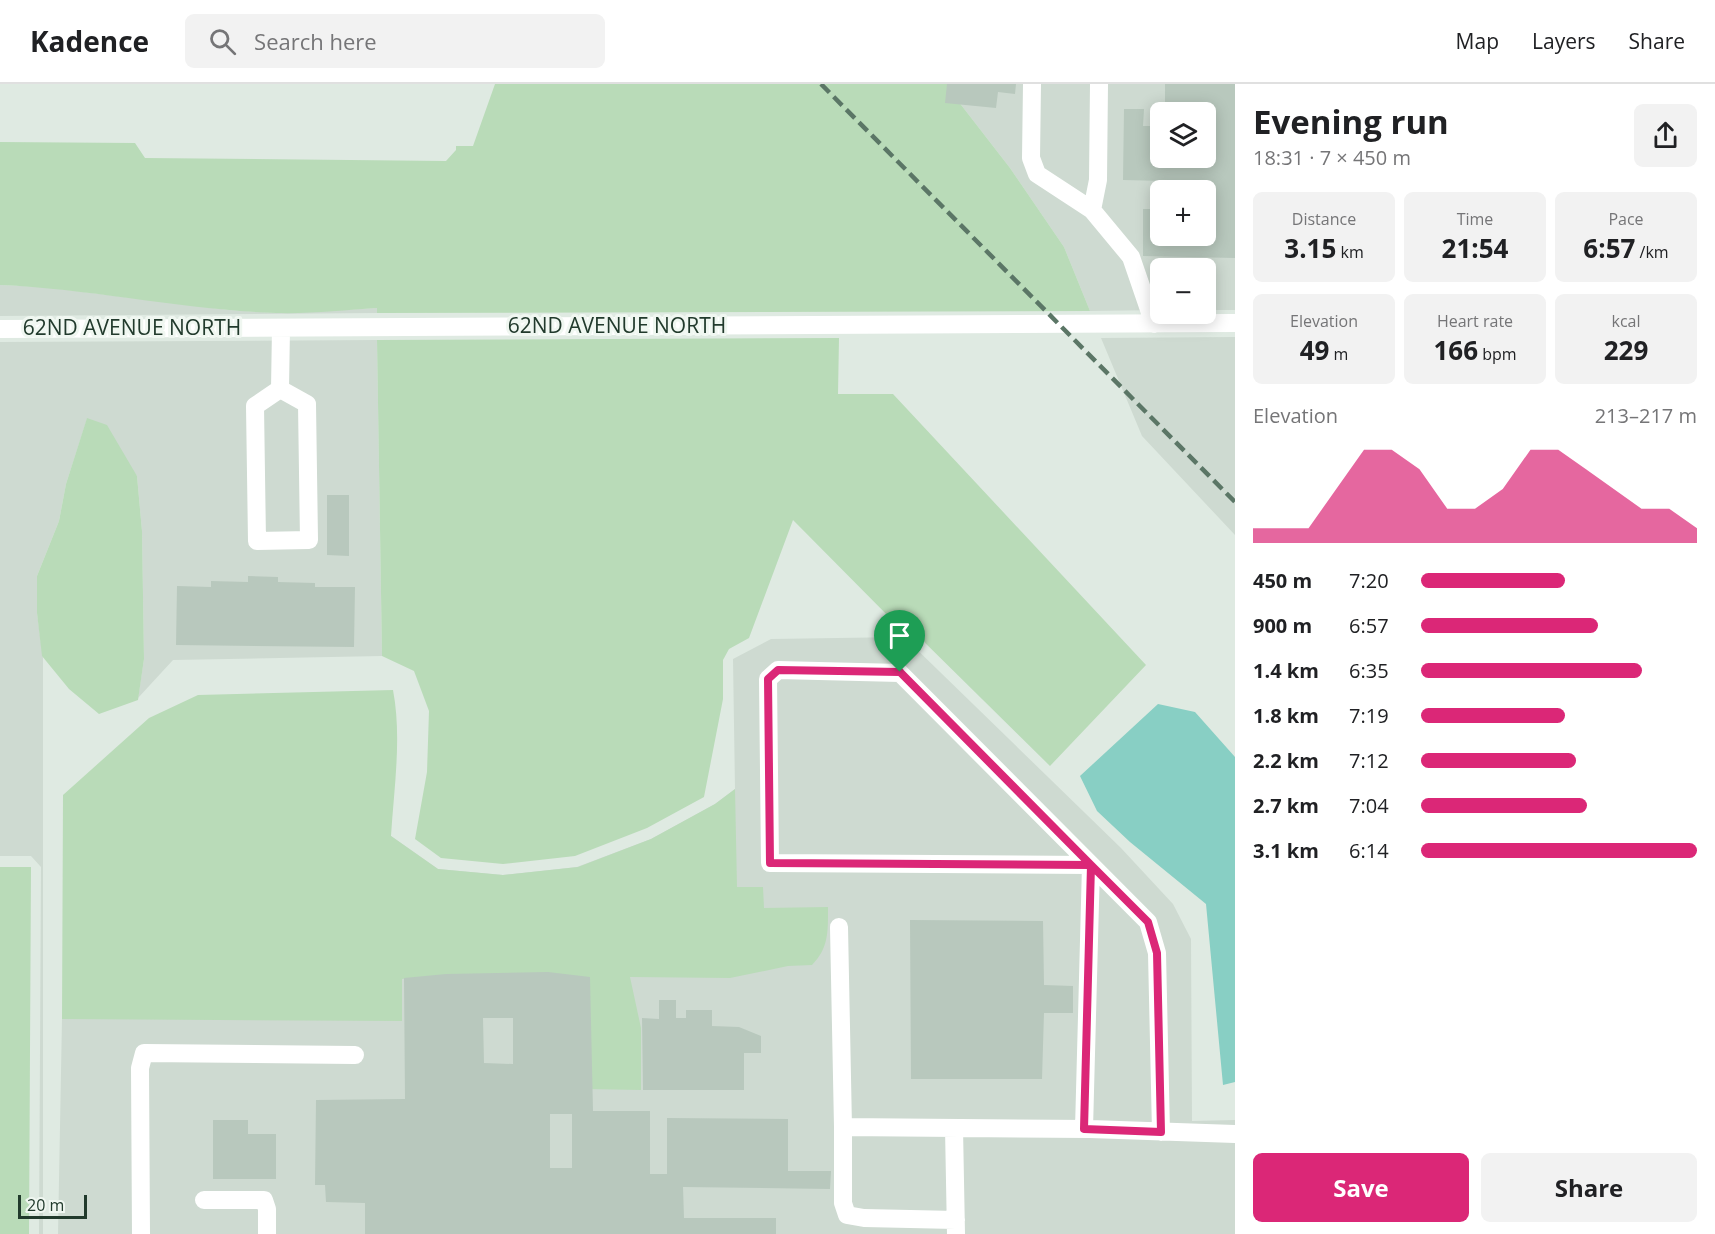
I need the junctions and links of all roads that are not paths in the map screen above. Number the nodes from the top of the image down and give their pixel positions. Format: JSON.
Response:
{"nodes":[{"id":1,"x":1032,"y":84,"type":"edge"},
{"id":2,"x":1099,"y":84,"type":"edge"},
{"id":3,"x":1092,"y":210,"type":"junction"},
{"id":4,"x":1150,"y":312,"type":"edge"},
{"id":5,"x":1216,"y":323,"type":"edge"},
{"id":6,"x":1235,"y":323,"type":"edge"},
{"id":7,"x":1154,"y":324,"type":"edge"},
{"id":8,"x":281,"y":327,"type":"junction"},
{"id":9,"x":0,"y":329,"type":"edge"},
{"id":10,"x":280,"y":389,"type":"junction"},
{"id":11,"x":1091,"y":865,"type":"junction"},
{"id":12,"x":839,"y":927,"type":"dead end"},
{"id":13,"x":355,"y":1055,"type":"dead end"},
{"id":14,"x":843,"y":1127,"type":"junction"},
{"id":15,"x":954,"y":1128,"type":"junction"},
{"id":16,"x":1084,"y":1129,"type":"junction"},
{"id":17,"x":1161,"y":1132,"type":"junction"},
{"id":18,"x":1235,"y":1134,"type":"edge"},
{"id":19,"x":204,"y":1200,"type":"dead end"},
{"id":20,"x":956,"y":1227,"type":"edge"},
{"id":21,"x":141,"y":1234,"type":"edge"},
{"id":22,"x":267,"y":1234,"type":"edge"}],
"edges":[{"from":1,"to":3,"type":"street"},
{"from":2,"to":3,"type":"street"},
{"from":3,"to":4,"type":"street"},
{"from":5,"to":6,"type":"street","name":"62ND AVENUE NORTH"},
{"from":7,"to":8,"type":"street","name":"62ND AVENUE NORTH"},
{"from":8,"to":9,"type":"street","name":"62ND AVENUE NORTH"},
{"from":8,"to":10,"type":"street"},
{"from":10,"to":10,"type":"street"},
{"from":11,"to":11,"type":"street"},
{"from":11,"to":16,"type":"street"},
{"from":11,"to":17,"type":"street"},
{"from":12,"to":14,"type":"street"},
{"from":13,"to":21,"type":"street"},
{"from":14,"to":15,"type":"street"},
{"from":14,"to":20,"type":"street"},
{"from":15,"to":16,"type":"street"},
{"from":15,"to":20,"type":"street"},
{"from":16,"to":17,"type":"street"},
{"from":17,"to":18,"type":"street"},
{"from":19,"to":22,"type":"street"}]}
